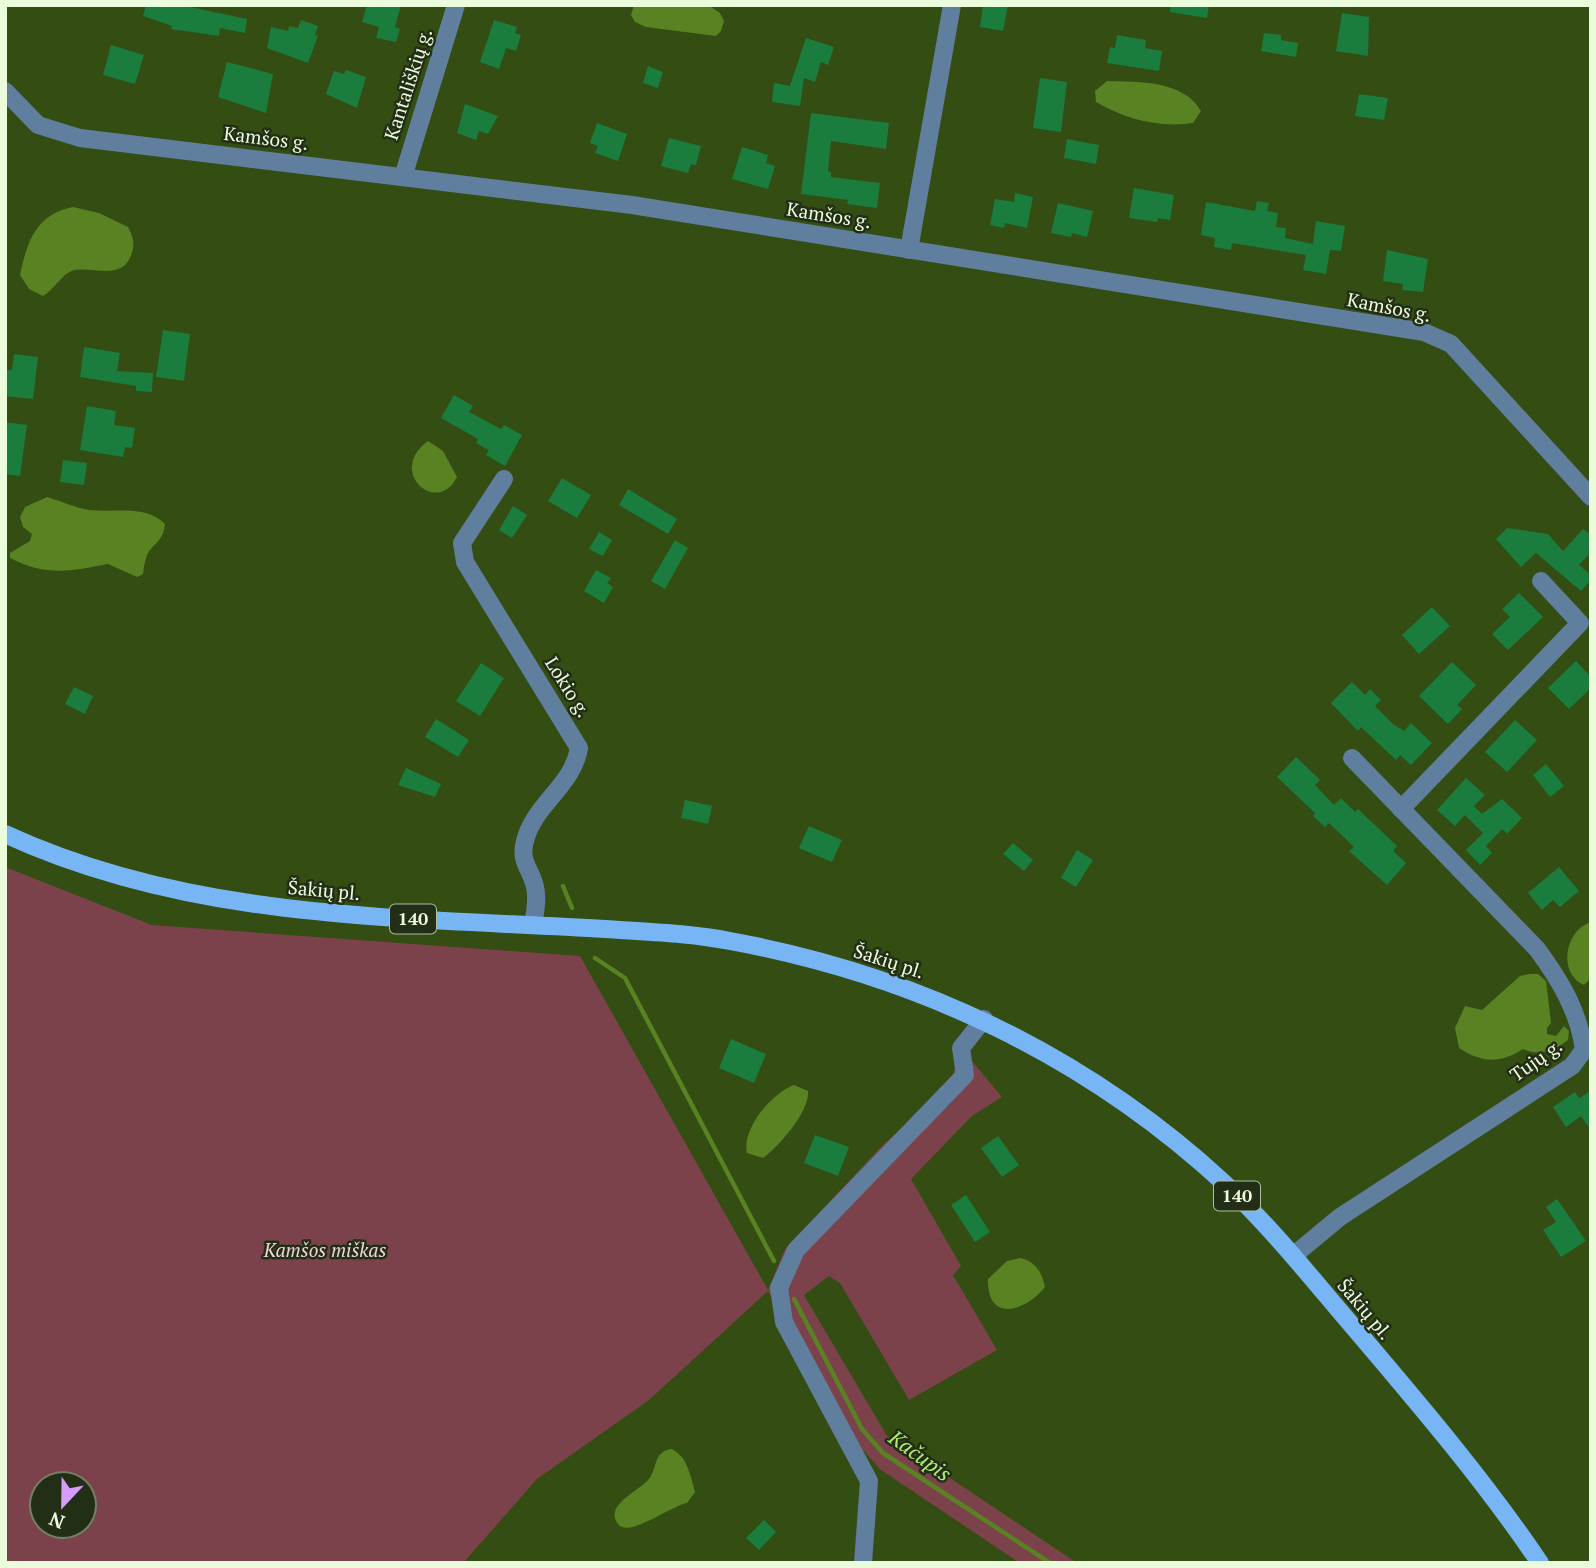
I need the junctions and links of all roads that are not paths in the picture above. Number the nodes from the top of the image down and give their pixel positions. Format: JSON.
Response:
{"nodes":[{"id":1,"x":456,"y":5,"type":"edge"},
{"id":2,"x":952,"y":5,"type":"edge"},
{"id":3,"x":5,"y":91,"type":"edge"},
{"id":4,"x":403,"y":177,"type":"junction"},
{"id":5,"x":909,"y":250,"type":"junction"},
{"id":6,"x":504,"y":479,"type":"dead end"},
{"id":7,"x":1591,"y":497,"type":"edge"},
{"id":8,"x":1541,"y":581,"type":"dead end"},
{"id":9,"x":1352,"y":758,"type":"dead end"},
{"id":10,"x":1401,"y":809,"type":"junction"},
{"id":11,"x":5,"y":834,"type":"edge"},
{"id":12,"x":533,"y":925,"type":"junction"},
{"id":13,"x":984,"y":1019,"type":"junction"},
{"id":14,"x":1293,"y":1256,"type":"junction"},
{"id":15,"x":863,"y":1563,"type":"edge"},
{"id":16,"x":1539,"y":1563,"type":"edge"}],
"edges":[{"from":1,"to":4,"type":"street","name":"Kantališkių g."},
{"from":2,"to":5,"type":"street"},
{"from":3,"to":4,"type":"street","name":"Kamšos g."},
{"from":4,"to":5,"type":"street","name":"Kamšos g."},
{"from":5,"to":7,"type":"street","name":"Kamšos g."},
{"from":6,"to":12,"type":"street","name":"Lokio g."},
{"from":8,"to":10,"type":"street"},
{"from":9,"to":10,"type":"street","name":"Tujų g."},
{"from":10,"to":14,"type":"street","name":"Tujų g."},
{"from":11,"to":12,"type":"main road","name":"Šakių pl.","number":"140"},
{"from":12,"to":13,"type":"main road","name":"Šakių pl.","number":"140"},
{"from":13,"to":14,"type":"main road","name":"Šakių pl.","number":"140"},
{"from":13,"to":15,"type":"street"},
{"from":14,"to":16,"type":"main road","name":"Šakių pl.","number":"140"}]}
